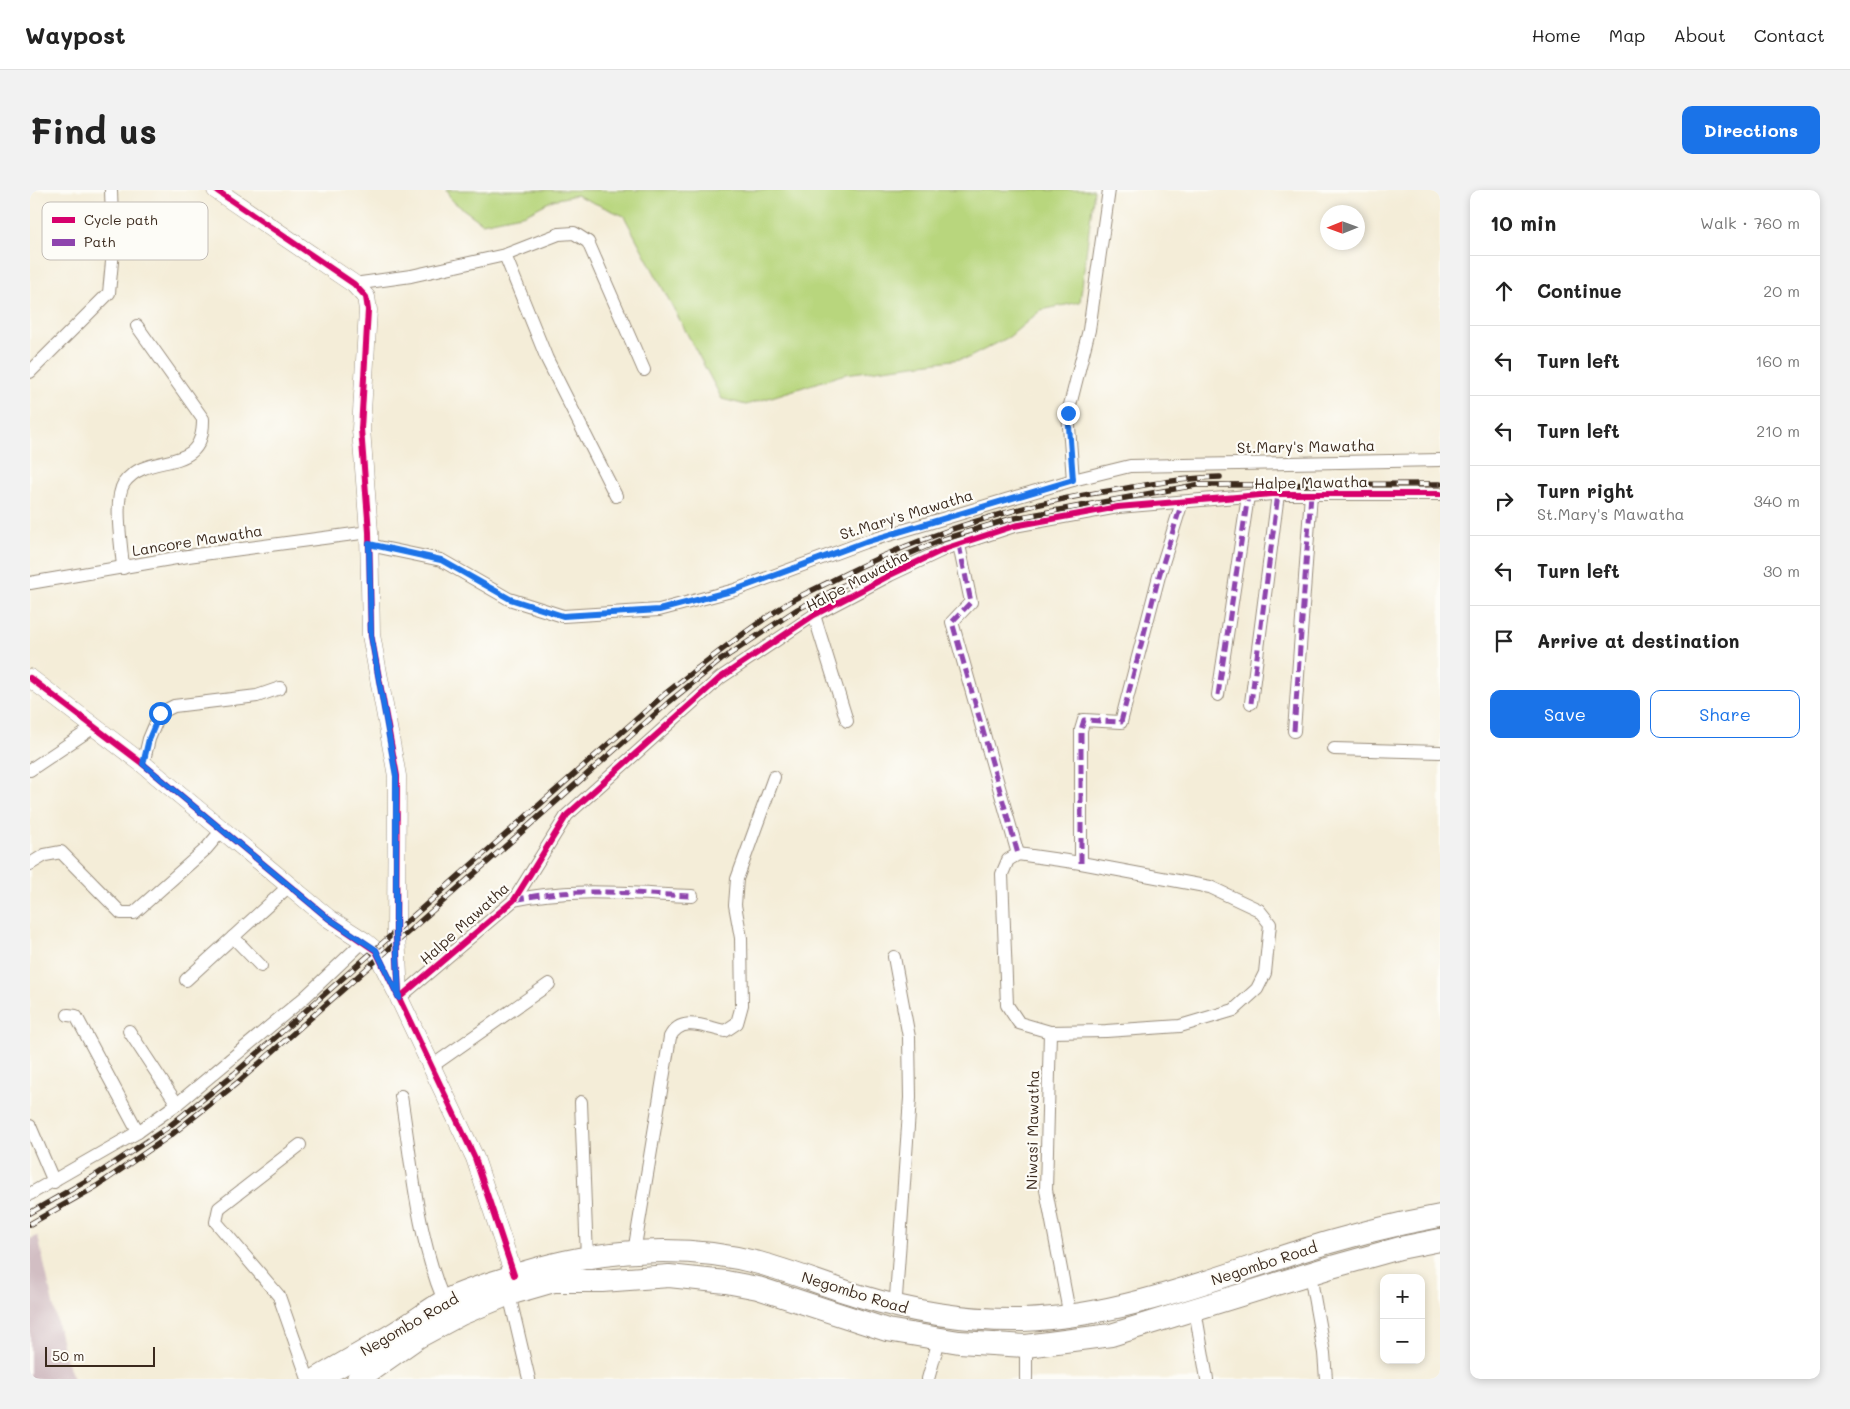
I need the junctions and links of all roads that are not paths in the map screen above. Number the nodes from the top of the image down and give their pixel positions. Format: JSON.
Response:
{"nodes":[{"id":1,"x":216,"y":190,"type":"edge"},
{"id":2,"x":1109,"y":190,"type":"edge"},
{"id":3,"x":505,"y":255,"type":"junction"},
{"id":4,"x":112,"y":260,"type":"edge"},
{"id":5,"x":354,"y":284,"type":"junction"},
{"id":6,"x":138,"y":326,"type":"dead end"},
{"id":7,"x":644,"y":370,"type":"dead end"},
{"id":8,"x":30,"y":372,"type":"edge"},
{"id":9,"x":1440,"y":460,"type":"edge"},
{"id":10,"x":1073,"y":480,"type":"junction"},
{"id":11,"x":1278,"y":494,"type":"junction"},
{"id":12,"x":1311,"y":494,"type":"junction"},
{"id":13,"x":1440,"y":494,"type":"edge"},
{"id":14,"x":616,"y":496,"type":"dead end"},
{"id":15,"x":1248,"y":496,"type":"junction"},
{"id":16,"x":1182,"y":502,"type":"junction"},
{"id":17,"x":369,"y":538,"type":"junction"},
{"id":18,"x":959,"y":545,"type":"junction"},
{"id":19,"x":123,"y":568,"type":"junction"},
{"id":20,"x":30,"y":584,"type":"edge"},
{"id":21,"x":814,"y":615,"type":"junction"},
{"id":22,"x":33,"y":685,"type":"edge"},
{"id":23,"x":280,"y":688,"type":"dead end"},
{"id":24,"x":1218,"y":695,"type":"dead end"},
{"id":25,"x":1251,"y":703,"type":"dead end"},
{"id":26,"x":847,"y":721,"type":"dead end"},
{"id":27,"x":94,"y":727,"type":"junction"},
{"id":28,"x":1294,"y":731,"type":"dead end"},
{"id":29,"x":1334,"y":749,"type":"dead end"},
{"id":30,"x":1440,"y":752,"type":"edge"},
{"id":31,"x":143,"y":764,"type":"junction"},
{"id":32,"x":30,"y":770,"type":"edge"},
{"id":33,"x":774,"y":777,"type":"dead end"},
{"id":34,"x":222,"y":830,"type":"junction"},
{"id":35,"x":1018,"y":854,"type":"junction"},
{"id":36,"x":1080,"y":863,"type":"junction"},
{"id":37,"x":30,"y":864,"type":"edge"},
{"id":38,"x":289,"y":886,"type":"junction"},
{"id":39,"x":692,"y":896,"type":"dead end"},
{"id":40,"x":514,"y":900,"type":"junction"},
{"id":41,"x":233,"y":937,"type":"junction"},
{"id":42,"x":364,"y":941,"type":"junction"},
{"id":43,"x":894,"y":957,"type":"dead end"},
{"id":44,"x":261,"y":966,"type":"dead end"},
{"id":45,"x":186,"y":980,"type":"dead end"},
{"id":46,"x":549,"y":984,"type":"dead end"},
{"id":47,"x":399,"y":998,"type":"junction"},
{"id":48,"x":68,"y":1015,"type":"dead end"},
{"id":49,"x":129,"y":1031,"type":"dead end"},
{"id":50,"x":1050,"y":1032,"type":"junction"},
{"id":51,"x":432,"y":1066,"type":"junction"},
{"id":52,"x":401,"y":1096,"type":"dead end"},
{"id":53,"x":581,"y":1102,"type":"dead end"},
{"id":54,"x":177,"y":1104,"type":"junction"},
{"id":55,"x":30,"y":1126,"type":"edge"},
{"id":56,"x":138,"y":1132,"type":"junction"},
{"id":57,"x":300,"y":1145,"type":"dead end"},
{"id":58,"x":54,"y":1182,"type":"junction"},
{"id":59,"x":30,"y":1194,"type":"edge"},
{"id":60,"x":1440,"y":1216,"type":"edge"},
{"id":61,"x":1440,"y":1240,"type":"edge"},
{"id":62,"x":634,"y":1252,"type":"junction"},
{"id":63,"x":588,"y":1258,"type":"junction"},
{"id":64,"x":1310,"y":1274,"type":"junction"},
{"id":65,"x":512,"y":1285,"type":"junction"},
{"id":66,"x":444,"y":1301,"type":"junction"},
{"id":67,"x":894,"y":1306,"type":"junction"},
{"id":68,"x":1195,"y":1310,"type":"junction"},
{"id":69,"x":1070,"y":1317,"type":"junction"},
{"id":70,"x":939,"y":1340,"type":"junction"},
{"id":71,"x":1026,"y":1346,"type":"junction"},
{"id":72,"x":308,"y":1379,"type":"edge"},
{"id":73,"x":317,"y":1379,"type":"edge"},
{"id":74,"x":358,"y":1379,"type":"edge"},
{"id":75,"x":529,"y":1379,"type":"edge"},
{"id":76,"x":928,"y":1379,"type":"edge"},
{"id":77,"x":1026,"y":1379,"type":"edge"},
{"id":78,"x":1208,"y":1379,"type":"edge"},
{"id":79,"x":1326,"y":1379,"type":"edge"}],
"edges":[{"from":1,"to":5,"type":"street"},
{"from":2,"to":10,"type":"street"},
{"from":3,"to":5,"type":"street"},
{"from":3,"to":7,"type":"street"},
{"from":3,"to":14,"type":"street"},
{"from":4,"to":8,"type":"street"},
{"from":5,"to":17,"type":"street"},
{"from":6,"to":19,"type":"street"},
{"from":9,"to":10,"type":"street","name":"St.Mary's Mawatha"},
{"from":10,"to":17,"type":"street","name":"St.Mary's Mawatha"},
{"from":11,"to":12,"type":"street","name":"Halpe Mawatha"},
{"from":11,"to":15,"type":"street","name":"Halpe Mawatha"},
{"from":11,"to":25,"type":"street"},
{"from":12,"to":13,"type":"street","name":"Halpe Mawatha"},
{"from":12,"to":28,"type":"street"},
{"from":15,"to":16,"type":"street","name":"Halpe Mawatha"},
{"from":15,"to":24,"type":"street"},
{"from":16,"to":18,"type":"street","name":"Halpe Mawatha"},
{"from":16,"to":36,"type":"street"},
{"from":17,"to":19,"type":"street","name":"Lancore Mawatha"},
{"from":17,"to":47,"type":"street"},
{"from":18,"to":21,"type":"street","name":"Halpe Mawatha"},
{"from":18,"to":35,"type":"street"},
{"from":19,"to":20,"type":"street","name":"Lancore Mawatha"},
{"from":21,"to":26,"type":"street"},
{"from":21,"to":40,"type":"street","name":"Halpe Mawatha"},
{"from":22,"to":27,"type":"street"},
{"from":23,"to":31,"type":"street"},
{"from":27,"to":31,"type":"street"},
{"from":27,"to":32,"type":"street"},
{"from":29,"to":30,"type":"street"},
{"from":31,"to":34,"type":"street"},
{"from":33,"to":62,"type":"street"},
{"from":34,"to":37,"type":"street"},
{"from":34,"to":38,"type":"street"},
{"from":35,"to":36,"type":"street"},
{"from":35,"to":50,"type":"street"},
{"from":36,"to":50,"type":"street"},
{"from":38,"to":41,"type":"street"},
{"from":38,"to":42,"type":"street"},
{"from":39,"to":40,"type":"street"},
{"from":40,"to":47,"type":"street","name":"Halpe Mawatha"},
{"from":41,"to":44,"type":"street"},
{"from":41,"to":45,"type":"street"},
{"from":42,"to":47,"type":"street"},
{"from":42,"to":54,"type":"street"},
{"from":43,"to":67,"type":"street"},
{"from":46,"to":51,"type":"street"},
{"from":47,"to":51,"type":"street"},
{"from":48,"to":56,"type":"street"},
{"from":49,"to":54,"type":"street"},
{"from":50,"to":69,"type":"street","name":"Niwasi Mawatha"},
{"from":51,"to":65,"type":"street"},
{"from":52,"to":66,"type":"street"},
{"from":53,"to":63,"type":"street"},
{"from":54,"to":56,"type":"street"},
{"from":55,"to":58,"type":"street"},
{"from":56,"to":58,"type":"street"},
{"from":57,"to":72,"type":"street"},
{"from":58,"to":59,"type":"street"},
{"from":60,"to":69,"type":"highway","name":"Negombo Road"},
{"from":61,"to":64,"type":"highway","name":"Negombo Road"},
{"from":62,"to":63,"type":"highway","name":"Negombo Road"},
{"from":62,"to":67,"type":"highway","name":"Negombo Road"},
{"from":63,"to":65,"type":"highway","name":"Negombo Road"},
{"from":64,"to":68,"type":"highway","name":"Negombo Road"},
{"from":64,"to":79,"type":"street"},
{"from":65,"to":66,"type":"highway","name":"Negombo Road"},
{"from":65,"to":70,"type":"highway","name":"Negombo Road"},
{"from":65,"to":74,"type":"highway","name":"Negombo Road"},
{"from":65,"to":75,"type":"street"},
{"from":66,"to":73,"type":"highway","name":"Negombo Road"},
{"from":67,"to":69,"type":"highway","name":"Negombo Road"},
{"from":68,"to":71,"type":"highway","name":"Negombo Road"},
{"from":68,"to":78,"type":"street"},
{"from":70,"to":71,"type":"highway","name":"Negombo Road"},
{"from":70,"to":76,"type":"street"},
{"from":71,"to":77,"type":"street"}]}
